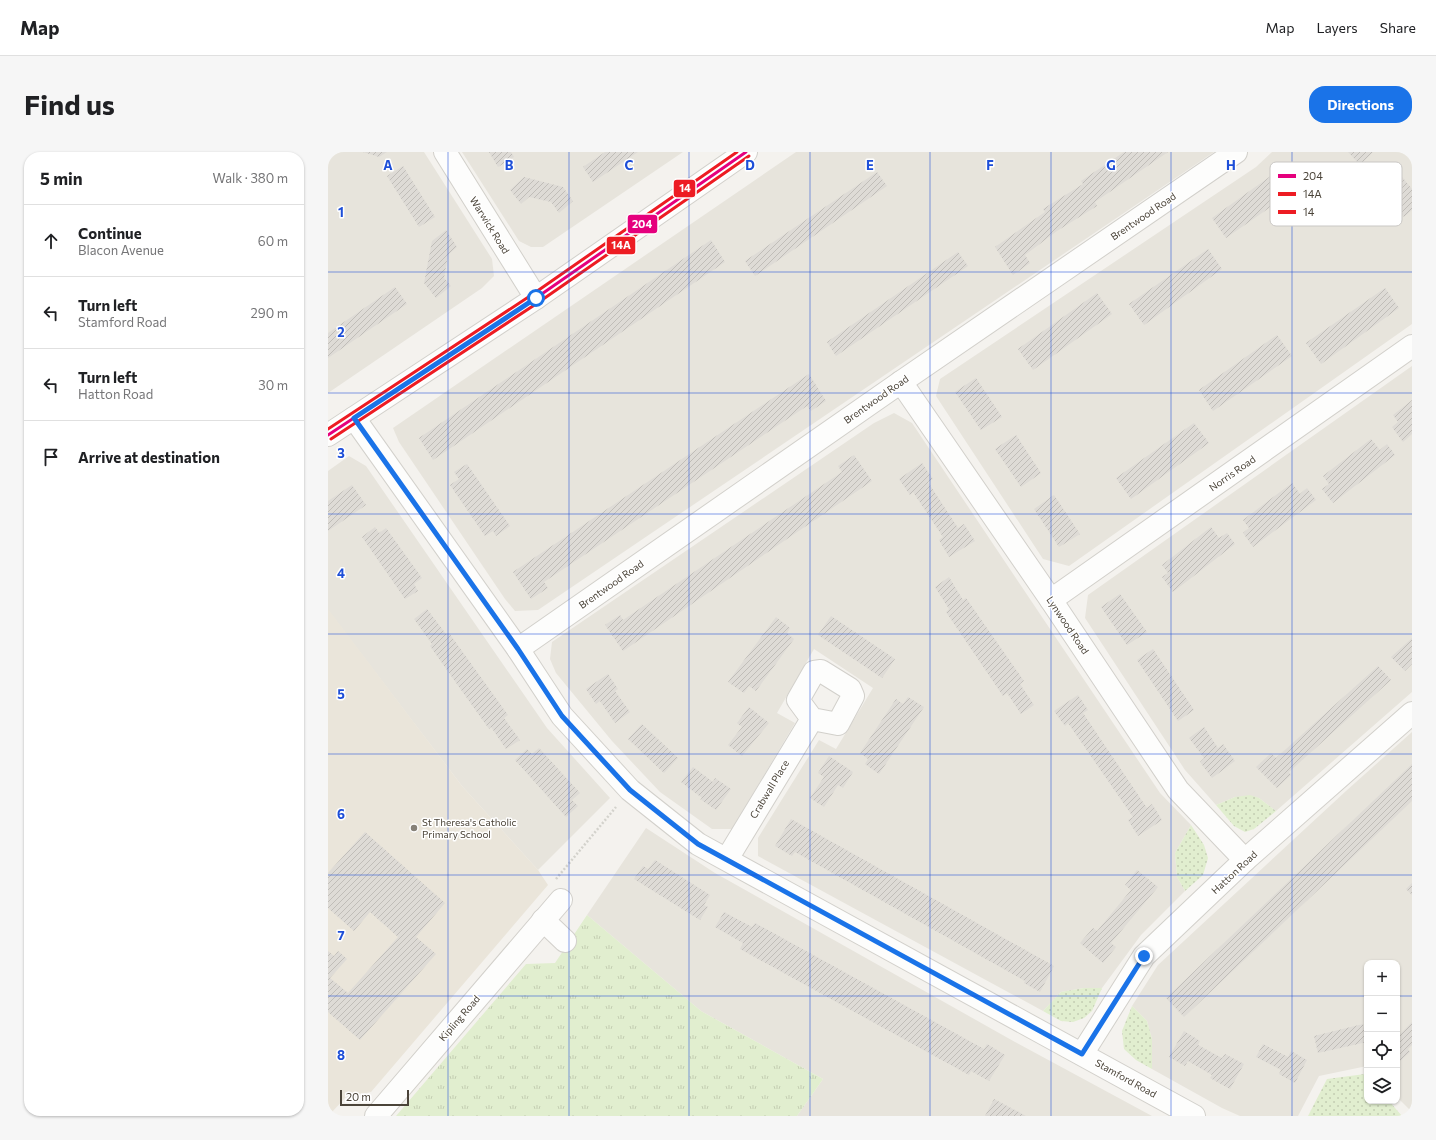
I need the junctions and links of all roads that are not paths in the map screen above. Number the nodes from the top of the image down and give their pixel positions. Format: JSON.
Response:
{"nodes":[{"id":1,"x":445,"y":152,"type":"edge"},
{"id":2,"x":746,"y":152,"type":"edge"},
{"id":3,"x":1236,"y":152,"type":"edge"},
{"id":4,"x":536,"y":298,"type":"junction"},
{"id":5,"x":1412,"y":346,"type":"edge"},
{"id":6,"x":901,"y":382,"type":"junction"},
{"id":7,"x":354,"y":418,"type":"junction"},
{"id":8,"x":328,"y":435,"type":"edge"},
{"id":9,"x":1051,"y":600,"type":"junction"},
{"id":10,"x":518,"y":649,"type":"junction"},
{"id":11,"x":1412,"y":713,"type":"edge"},
{"id":12,"x":812,"y":719,"type":"dead end"},
{"id":13,"x":727,"y":859,"type":"junction"},
{"id":14,"x":1245,"y":860,"type":"junction"},
{"id":15,"x":561,"y":900,"type":"road end"},
{"id":16,"x":543,"y":920,"type":"junction"},
{"id":17,"x":565,"y":941,"type":"dead end"},
{"id":18,"x":1082,"y":1054,"type":"junction"},
{"id":19,"x":376,"y":1116,"type":"edge"},
{"id":20,"x":1194,"y":1116,"type":"edge"}],
"edges":[{"from":1,"to":4,"type":"street","name":"Warwick Road"},
{"from":2,"to":4,"type":"street"},
{"from":3,"to":6,"type":"street","name":"Brentwood Road"},
{"from":4,"to":7,"type":"street"},
{"from":5,"to":9,"type":"street","name":"Norris Road"},
{"from":6,"to":9,"type":"street","name":"Lynwood Road"},
{"from":6,"to":10,"type":"street","name":"Brentwood Road"},
{"from":7,"to":8,"type":"street"},
{"from":7,"to":10,"type":"street","name":"Stamford Road"},
{"from":9,"to":14,"type":"street","name":"Lynwood Road"},
{"from":10,"to":13,"type":"street","name":"Stamford Road"},
{"from":11,"to":14,"type":"street","name":"Hatton Road"},
{"from":12,"to":13,"type":"street","name":"Crabwall Place"},
{"from":13,"to":18,"type":"street","name":"Stamford Road"},
{"from":14,"to":18,"type":"street","name":"Hatton Road"},
{"from":15,"to":16,"type":"street","name":"Kipling Road"},
{"from":16,"to":17,"type":"street"},
{"from":16,"to":19,"type":"street","name":"Kipling Road"},
{"from":18,"to":20,"type":"street","name":"Stamford Road"}]}
